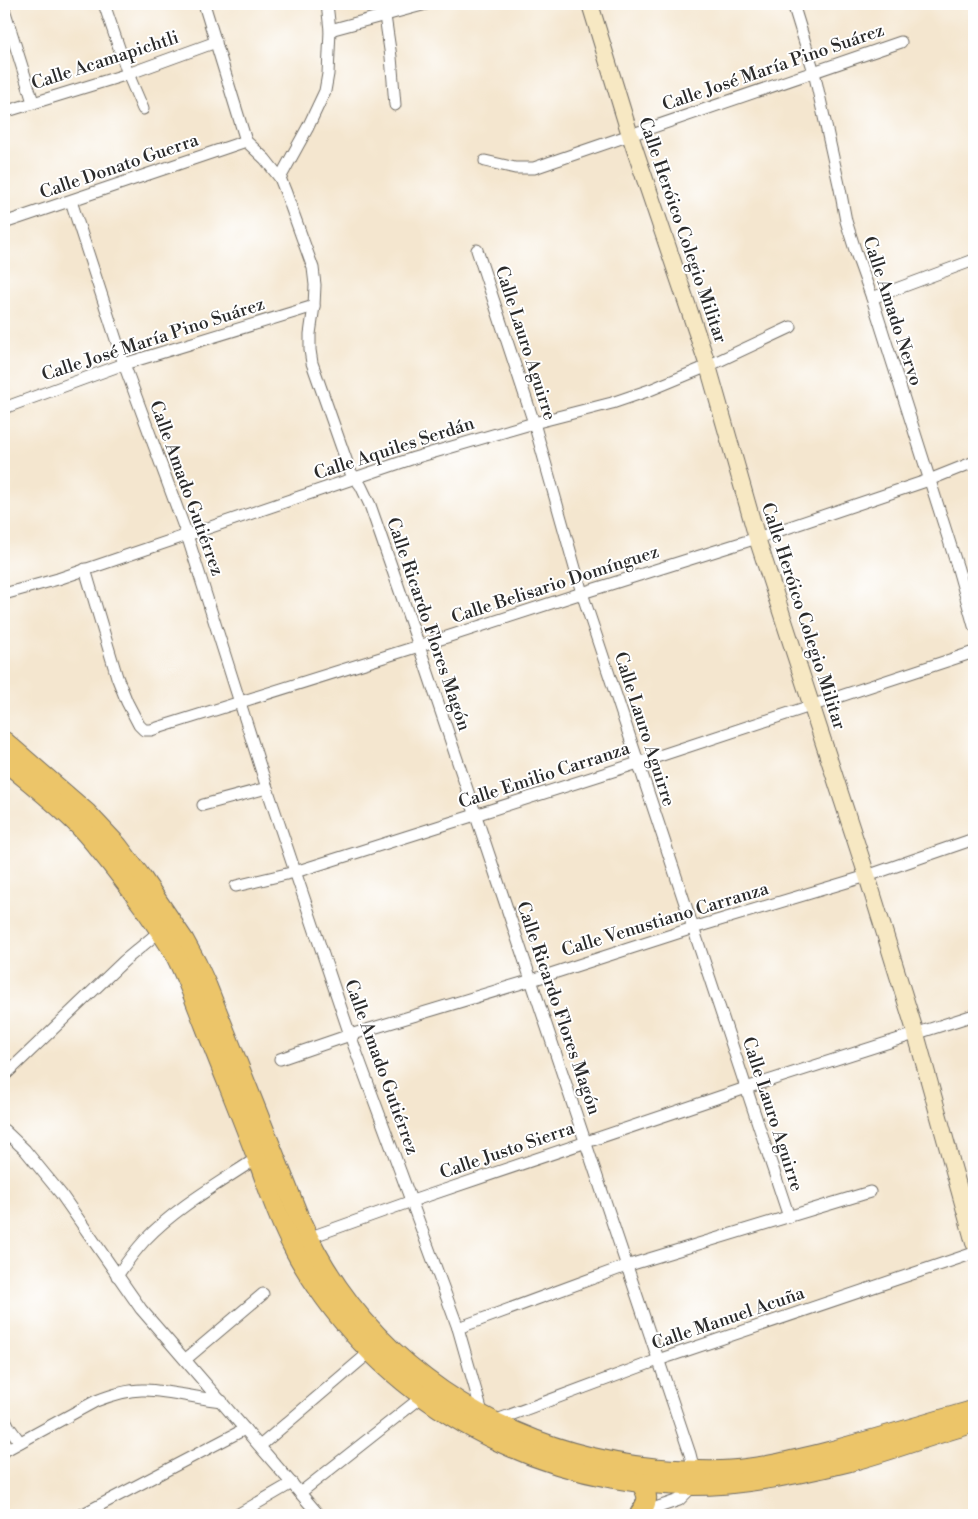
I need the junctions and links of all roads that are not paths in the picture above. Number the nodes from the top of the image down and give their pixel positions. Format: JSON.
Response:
{"nodes":[{"id":1,"x":104,"y":4,"type":"edge"},
{"id":2,"x":204,"y":4,"type":"edge"},
{"id":3,"x":327,"y":4,"type":"edge"},
{"id":4,"x":426,"y":4,"type":"edge"},
{"id":5,"x":590,"y":4,"type":"edge"},
{"id":6,"x":792,"y":4,"type":"edge"},
{"id":7,"x":401,"y":7,"type":"edge"},
{"id":8,"x":4,"y":10,"type":"edge"},
{"id":9,"x":385,"y":16,"type":"junction"},
{"id":10,"x":330,"y":30,"type":"junction"},
{"id":11,"x":216,"y":42,"type":"junction"},
{"id":12,"x":901,"y":42,"type":"dead end"},
{"id":13,"x":814,"y":72,"type":"junction"},
{"id":14,"x":128,"y":74,"type":"junction"},
{"id":15,"x":33,"y":102,"type":"junction"},
{"id":16,"x":395,"y":105,"type":"dead end"},
{"id":17,"x":143,"y":109,"type":"dead end"},
{"id":18,"x":4,"y":112,"type":"edge"},
{"id":19,"x":630,"y":135,"type":"junction"},
{"id":20,"x":246,"y":141,"type":"junction"},
{"id":21,"x":485,"y":161,"type":"dead end"},
{"id":22,"x":280,"y":178,"type":"junction"},
{"id":23,"x":70,"y":201,"type":"junction"},
{"id":24,"x":4,"y":223,"type":"edge"},
{"id":25,"x":477,"y":250,"type":"dead end"},
{"id":26,"x":974,"y":260,"type":"edge"},
{"id":27,"x":872,"y":298,"type":"junction"},
{"id":28,"x":314,"y":306,"type":"junction"},
{"id":29,"x":791,"y":327,"type":"dead end"},
{"id":30,"x":124,"y":364,"type":"junction"},
{"id":31,"x":708,"y":366,"type":"junction"},
{"id":32,"x":4,"y":408,"type":"edge"},
{"id":33,"x":534,"y":423,"type":"junction"},
{"id":34,"x":974,"y":462,"type":"edge"},
{"id":35,"x":355,"y":477,"type":"junction"},
{"id":36,"x":929,"y":480,"type":"junction"},
{"id":37,"x":188,"y":534,"type":"junction"},
{"id":38,"x":757,"y":538,"type":"junction"},
{"id":39,"x":85,"y":569,"type":"junction"},
{"id":40,"x":582,"y":593,"type":"junction"},
{"id":41,"x":4,"y":594,"type":"edge"},
{"id":42,"x":974,"y":626,"type":"edge"},
{"id":43,"x":419,"y":646,"type":"junction"},
{"id":44,"x":974,"y":652,"type":"edge"},
{"id":45,"x":240,"y":703,"type":"junction"},
{"id":46,"x":811,"y":705,"type":"junction"},
{"id":47,"x":4,"y":741,"type":"edge"},
{"id":48,"x":4,"y":760,"type":"edge"},
{"id":49,"x":638,"y":763,"type":"junction"},
{"id":50,"x":267,"y":788,"type":"junction"},
{"id":51,"x":203,"y":806,"type":"dead end"},
{"id":52,"x":475,"y":815,"type":"junction"},
{"id":53,"x":974,"y":839,"type":"edge"},
{"id":54,"x":295,"y":872,"type":"junction"},
{"id":55,"x":867,"y":876,"type":"junction"},
{"id":56,"x":236,"y":886,"type":"dead end"},
{"id":57,"x":693,"y":928,"type":"junction"},
{"id":58,"x":168,"y":929,"type":"junction"},
{"id":59,"x":532,"y":980,"type":"junction"},
{"id":60,"x":974,"y":1015,"type":"edge"},
{"id":61,"x":916,"y":1034,"type":"junction"},
{"id":62,"x":350,"y":1035,"type":"junction"},
{"id":63,"x":280,"y":1059,"type":"dead end"},
{"id":64,"x":4,"y":1076,"type":"edge"},
{"id":65,"x":746,"y":1088,"type":"junction"},
{"id":66,"x":4,"y":1130,"type":"edge"},
{"id":67,"x":586,"y":1142,"type":"junction"},
{"id":68,"x":257,"y":1158,"type":"junction"},
{"id":69,"x":870,"y":1192,"type":"dead end"},
{"id":70,"x":412,"y":1201,"type":"junction"},
{"id":71,"x":789,"y":1216,"type":"junction"},
{"id":72,"x":308,"y":1238,"type":"junction"},
{"id":73,"x":974,"y":1243,"type":"edge"},
{"id":74,"x":974,"y":1253,"type":"edge"},
{"id":75,"x":626,"y":1266,"type":"junction"},
{"id":76,"x":117,"y":1276,"type":"junction"},
{"id":77,"x":263,"y":1294,"type":"dead end"},
{"id":78,"x":458,"y":1328,"type":"junction"},
{"id":79,"x":370,"y":1352,"type":"junction"},
{"id":80,"x":186,"y":1359,"type":"junction"},
{"id":81,"x":658,"y":1360,"type":"junction"},
{"id":82,"x":423,"y":1396,"type":"junction"},
{"id":83,"x":222,"y":1401,"type":"junction"},
{"id":84,"x":974,"y":1410,"type":"edge"},
{"id":85,"x":4,"y":1417,"type":"edge"},
{"id":86,"x":488,"y":1418,"type":"junction"},
{"id":87,"x":974,"y":1423,"type":"edge"},
{"id":88,"x":245,"y":1429,"type":"junction"},
{"id":89,"x":950,"y":1430,"type":"junction"},
{"id":90,"x":974,"y":1430,"type":"edge"},
{"id":91,"x":20,"y":1442,"type":"junction"},
{"id":92,"x":260,"y":1446,"type":"junction"},
{"id":93,"x":4,"y":1451,"type":"edge"},
{"id":94,"x":694,"y":1478,"type":"junction"},
{"id":95,"x":640,"y":1482,"type":"junction"},
{"id":96,"x":292,"y":1483,"type":"junction"},
{"id":97,"x":300,"y":1493,"type":"junction"},
{"id":98,"x":637,"y":1514,"type":"edge"},
{"id":99,"x":81,"y":1515,"type":"edge"},
{"id":100,"x":237,"y":1515,"type":"edge"},
{"id":101,"x":320,"y":1515,"type":"edge"}],
"edges":[{"from":1,"to":14,"type":"street"},
{"from":2,"to":11,"type":"street","name":"Calle Ricardo Flores Magón"},
{"from":3,"to":10,"type":"street"},
{"from":4,"to":7,"type":"street"},
{"from":5,"to":19,"type":"main road","name":"Calle Heróico Colegio Militar"},
{"from":6,"to":13,"type":"street","name":"Calle Amado Nervo"},
{"from":7,"to":9,"type":"street"},
{"from":8,"to":15,"type":"street"},
{"from":9,"to":10,"type":"street"},
{"from":9,"to":16,"type":"street"},
{"from":10,"to":22,"type":"street"},
{"from":11,"to":14,"type":"street","name":"Calle Acamapichtli"},
{"from":11,"to":20,"type":"street","name":"Calle Ricardo Flores Magón"},
{"from":12,"to":13,"type":"street","name":"Calle José María Pino Suárez"},
{"from":13,"to":19,"type":"street","name":"Calle José María Pino Suárez"},
{"from":13,"to":27,"type":"street","name":"Calle Amado Nervo"},
{"from":14,"to":15,"type":"street","name":"Calle Acamapichtli"},
{"from":14,"to":17,"type":"street"},
{"from":15,"to":18,"type":"street","name":"Calle Acamapichtli"},
{"from":19,"to":21,"type":"street","name":"Calle José María Pino Suárez"},
{"from":19,"to":31,"type":"main road","name":"Calle Heróico Colegio Militar"},
{"from":20,"to":22,"type":"street","name":"Calle Ricardo Flores Magón"},
{"from":20,"to":23,"type":"street","name":"Calle Donato Guerra"},
{"from":22,"to":28,"type":"street","name":"Calle Ricardo Flores Magón"},
{"from":23,"to":24,"type":"street","name":"Calle Donato Guerra"},
{"from":23,"to":30,"type":"street","name":"Calle Amado Gutiérrez"},
{"from":25,"to":33,"type":"street","name":"Calle Lauro Aguirre"},
{"from":26,"to":27,"type":"street"},
{"from":27,"to":36,"type":"street","name":"Calle Amado Nervo"},
{"from":28,"to":30,"type":"street","name":"Calle José María Pino Suárez"},
{"from":28,"to":35,"type":"street","name":"Calle Ricardo Flores Magón"},
{"from":29,"to":31,"type":"street","name":"Calle Aquiles Serdán"},
{"from":30,"to":32,"type":"street","name":"Calle José María Pino Suárez"},
{"from":30,"to":37,"type":"street","name":"Calle Amado Gutiérrez"},
{"from":31,"to":33,"type":"street","name":"Calle Aquiles Serdán"},
{"from":31,"to":38,"type":"main road","name":"Calle Heróico Colegio Militar"},
{"from":33,"to":35,"type":"street","name":"Calle Aquiles Serdán"},
{"from":33,"to":40,"type":"street","name":"Calle Lauro Aguirre"},
{"from":34,"to":36,"type":"street","name":"Calle Belisario Domínguez"},
{"from":35,"to":37,"type":"street","name":"Calle Aquiles Serdán"},
{"from":35,"to":43,"type":"street","name":"Calle Ricardo Flores Magón"},
{"from":36,"to":38,"type":"street","name":"Calle Belisario Domínguez"},
{"from":36,"to":42,"type":"street","name":"Calle Amado Nervo"},
{"from":37,"to":39,"type":"street","name":"Calle Aquiles Serdán"},
{"from":37,"to":45,"type":"street","name":"Calle Amado Gutiérrez"},
{"from":38,"to":40,"type":"street","name":"Calle Belisario Domínguez"},
{"from":38,"to":46,"type":"main road","name":"Calle Heróico Colegio Militar"},
{"from":39,"to":41,"type":"street","name":"Calle Aquiles Serdán"},
{"from":39,"to":45,"type":"street","name":"Calle Belisario Domínguez"},
{"from":40,"to":43,"type":"street","name":"Calle Belisario Domínguez"},
{"from":40,"to":49,"type":"street","name":"Calle Lauro Aguirre"},
{"from":43,"to":45,"type":"street","name":"Calle Belisario Domínguez"},
{"from":43,"to":52,"type":"street","name":"Calle Ricardo Flores Magón"},
{"from":44,"to":46,"type":"street","name":"Calle Emilio Carranza"},
{"from":45,"to":50,"type":"street","name":"Calle Amado Gutiérrez"},
{"from":46,"to":49,"type":"street","name":"Calle Emilio Carranza"},
{"from":46,"to":55,"type":"main road","name":"Calle Heróico Colegio Militar"},
{"from":47,"to":58,"type":"main road"},
{"from":48,"to":58,"type":"main road"},
{"from":49,"to":52,"type":"street","name":"Calle Emilio Carranza"},
{"from":49,"to":57,"type":"street","name":"Calle Lauro Aguirre"},
{"from":50,"to":51,"type":"street"},
{"from":50,"to":54,"type":"street","name":"Calle Amado Gutiérrez"},
{"from":52,"to":54,"type":"street","name":"Calle Emilio Carranza"},
{"from":52,"to":59,"type":"street","name":"Calle Ricardo Flores Magón"},
{"from":53,"to":55,"type":"street","name":"Calle Venustiano Carranza"},
{"from":54,"to":56,"type":"street","name":"Calle Emilio Carranza"},
{"from":54,"to":62,"type":"street","name":"Calle Amado Gutiérrez"},
{"from":55,"to":57,"type":"street","name":"Calle Venustiano Carranza"},
{"from":55,"to":61,"type":"main road","name":"Calle Heróico Colegio Militar"},
{"from":57,"to":59,"type":"street","name":"Calle Venustiano Carranza"},
{"from":57,"to":65,"type":"street","name":"Calle Lauro Aguirre"},
{"from":58,"to":64,"type":"street"},
{"from":58,"to":68,"type":"main road"},
{"from":58,"to":72,"type":"main road"},
{"from":59,"to":62,"type":"street","name":"Calle Venustiano Carranza"},
{"from":59,"to":67,"type":"street","name":"Calle Ricardo Flores Magón"},
{"from":60,"to":61,"type":"street","name":"Calle Justo Sierra"},
{"from":61,"to":65,"type":"street","name":"Calle Justo Sierra"},
{"from":61,"to":73,"type":"main road","name":"Calle Heróico Colegio Militar"},
{"from":62,"to":63,"type":"street","name":"Calle Venustiano Carranza"},
{"from":62,"to":70,"type":"street","name":"Calle Amado Gutiérrez"},
{"from":65,"to":67,"type":"street","name":"Calle Justo Sierra"},
{"from":65,"to":71,"type":"street","name":"Calle Lauro Aguirre"},
{"from":66,"to":76,"type":"street"},
{"from":67,"to":70,"type":"street","name":"Calle Justo Sierra"},
{"from":67,"to":75,"type":"street","name":"Calle Ricardo Flores Magón"},
{"from":68,"to":76,"type":"street"},
{"from":68,"to":79,"type":"main road"},
{"from":69,"to":71,"type":"street"},
{"from":70,"to":72,"type":"street","name":"Calle Justo Sierra"},
{"from":70,"to":78,"type":"street","name":"Calle Amado Gutiérrez"},
{"from":71,"to":75,"type":"street"},
{"from":72,"to":86,"type":"main road"},
{"from":74,"to":81,"type":"street","name":"Calle Manuel Acuña"},
{"from":75,"to":78,"type":"street"},
{"from":75,"to":81,"type":"street","name":"Calle Ricardo Flores Magón"},
{"from":76,"to":80,"type":"street"},
{"from":77,"to":80,"type":"street"},
{"from":78,"to":86,"type":"street","name":"Calle Amado Gutiérrez"},
{"from":79,"to":82,"type":"main road"},
{"from":79,"to":92,"type":"street"},
{"from":80,"to":83,"type":"street"},
{"from":81,"to":86,"type":"street","name":"Calle Manuel Acuña"},
{"from":81,"to":94,"type":"street","name":"Calle Ricardo Flores Magón"},
{"from":82,"to":95,"type":"main road"},
{"from":82,"to":97,"type":"street"},
{"from":83,"to":88,"type":"street"},
{"from":83,"to":91,"type":"street"},
{"from":84,"to":94,"type":"main road"},
{"from":85,"to":91,"type":"street"},
{"from":86,"to":94,"type":"main road"},
{"from":87,"to":89,"type":"main road"},
{"from":88,"to":92,"type":"street"},
{"from":88,"to":99,"type":"street"},
{"from":89,"to":90,"type":"main road"},
{"from":89,"to":94,"type":"main road"},
{"from":91,"to":93,"type":"street"},
{"from":92,"to":96,"type":"street"},
{"from":94,"to":95,"type":"main road"},
{"from":94,"to":98,"type":"street"},
{"from":95,"to":98,"type":"main road"},
{"from":96,"to":97,"type":"street"},
{"from":96,"to":100,"type":"street"},
{"from":97,"to":101,"type":"street"}]}
